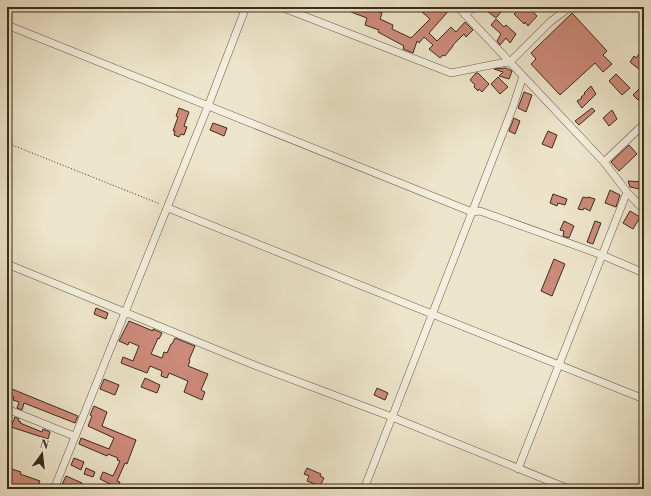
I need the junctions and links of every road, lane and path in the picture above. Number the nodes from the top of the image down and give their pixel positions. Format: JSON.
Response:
{"nodes":[{"id":1,"x":246,"y":7,"type":"edge"},
{"id":2,"x":281,"y":7,"type":"edge"},
{"id":3,"x":458,"y":7,"type":"edge"},
{"id":4,"x":474,"y":7,"type":"edge"},
{"id":5,"x":572,"y":7,"type":"edge"},
{"id":6,"x":465,"y":15,"type":"junction"},
{"id":7,"x":7,"y":25,"type":"edge"},
{"id":8,"x":510,"y":62,"type":"junction"},
{"id":9,"x":523,"y":76,"type":"junction"},
{"id":10,"x":208,"y":106,"type":"junction"},
{"id":11,"x":644,"y":124,"type":"edge"},
{"id":12,"x":7,"y":143,"type":"edge"},
{"id":13,"x":604,"y":162,"type":"junction"},
{"id":14,"x":627,"y":192,"type":"junction"},
{"id":15,"x":168,"y":208,"type":"junction"},
{"id":16,"x":644,"y":210,"type":"edge"},
{"id":17,"x":472,"y":212,"type":"junction"},
{"id":18,"x":602,"y":255,"type":"junction"},
{"id":19,"x":7,"y":264,"type":"edge"},
{"id":20,"x":644,"y":273,"type":"edge"},
{"id":21,"x":124,"y":312,"type":"junction"},
{"id":22,"x":433,"y":314,"type":"junction"},
{"id":23,"x":559,"y":365,"type":"junction"},
{"id":24,"x":644,"y":399,"type":"edge"},
{"id":25,"x":7,"y":409,"type":"edge"},
{"id":26,"x":392,"y":417,"type":"junction"},
{"id":27,"x":74,"y":436,"type":"junction"},
{"id":28,"x":518,"y":469,"type":"junction"},
{"id":29,"x":54,"y":489,"type":"edge"},
{"id":30,"x":364,"y":489,"type":"edge"},
{"id":31,"x":569,"y":489,"type":"edge"}],
"edges":[{"from":1,"to":10,"type":"street"},
{"from":2,"to":8,"type":"street"},
{"from":3,"to":6,"type":"street"},
{"from":4,"to":6,"type":"street"},
{"from":5,"to":8,"type":"street"},
{"from":6,"to":8,"type":"street"},
{"from":7,"to":10,"type":"street"},
{"from":8,"to":9,"type":"street"},
{"from":9,"to":13,"type":"street"},
{"from":9,"to":17,"type":"street"},
{"from":10,"to":15,"type":"street"},
{"from":10,"to":17,"type":"street"},
{"from":11,"to":13,"type":"street"},
{"from":12,"to":15,"type":"path"},
{"from":13,"to":14,"type":"street"},
{"from":14,"to":16,"type":"street"},
{"from":14,"to":18,"type":"street"},
{"from":15,"to":21,"type":"street"},
{"from":15,"to":22,"type":"street"},
{"from":17,"to":18,"type":"street"},
{"from":17,"to":22,"type":"street"},
{"from":18,"to":20,"type":"street"},
{"from":18,"to":23,"type":"street"},
{"from":19,"to":21,"type":"street"},
{"from":21,"to":26,"type":"street"},
{"from":21,"to":27,"type":"street"},
{"from":22,"to":23,"type":"street"},
{"from":22,"to":26,"type":"street"},
{"from":23,"to":24,"type":"street"},
{"from":23,"to":28,"type":"street"},
{"from":25,"to":27,"type":"street"},
{"from":26,"to":28,"type":"street"},
{"from":26,"to":30,"type":"street"},
{"from":27,"to":29,"type":"street"},
{"from":28,"to":31,"type":"street"}]}
